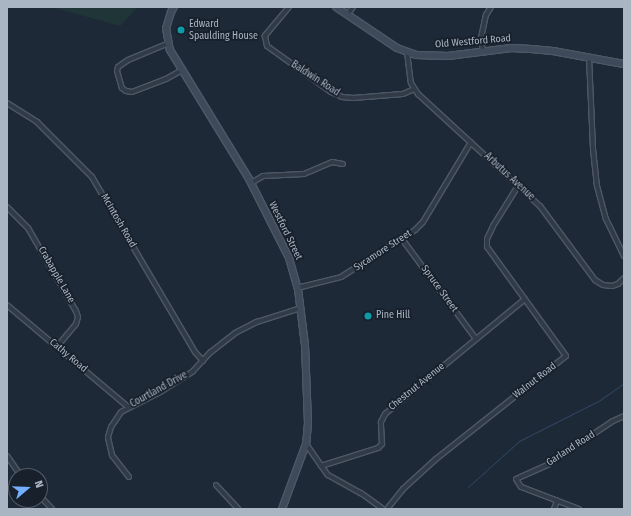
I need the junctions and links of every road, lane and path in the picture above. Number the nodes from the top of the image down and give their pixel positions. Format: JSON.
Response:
{"nodes":[{"id":1,"x":174,"y":7,"type":"edge"},
{"id":2,"x":288,"y":7,"type":"edge"},
{"id":3,"x":336,"y":7,"type":"edge"},
{"id":4,"x":353,"y":7,"type":"edge"},
{"id":5,"x":491,"y":7,"type":"edge"},
{"id":6,"x":347,"y":15,"type":"junction"},
{"id":7,"x":169,"y":43,"type":"junction"},
{"id":8,"x":483,"y":51,"type":"junction"},
{"id":9,"x":407,"y":52,"type":"junction"},
{"id":10,"x":589,"y":57,"type":"junction"},
{"id":11,"x":624,"y":64,"type":"edge"},
{"id":12,"x":182,"y":70,"type":"junction"},
{"id":13,"x":414,"y":89,"type":"junction"},
{"id":14,"x":7,"y":103,"type":"edge"},
{"id":15,"x":471,"y":142,"type":"junction"},
{"id":16,"x":343,"y":164,"type":"dead end"},
{"id":17,"x":251,"y":183,"type":"junction"},
{"id":18,"x":518,"y":186,"type":"junction"},
{"id":19,"x":7,"y":207,"type":"edge"},
{"id":20,"x":402,"y":239,"type":"junction"},
{"id":21,"x":624,"y":256,"type":"edge"},
{"id":22,"x":624,"y":278,"type":"edge"},
{"id":23,"x":297,"y":288,"type":"junction"},
{"id":24,"x":525,"y":300,"type":"junction"},
{"id":25,"x":7,"y":305,"type":"edge"},
{"id":26,"x":301,"y":308,"type":"junction"},
{"id":27,"x":476,"y":339,"type":"junction"},
{"id":28,"x":57,"y":347,"type":"junction"},
{"id":29,"x":203,"y":361,"type":"junction"},
{"id":30,"x":128,"y":407,"type":"junction"},
{"id":31,"x":624,"y":416,"type":"edge"},
{"id":32,"x":306,"y":444,"type":"junction"},
{"id":33,"x":7,"y":456,"type":"edge"},
{"id":34,"x":320,"y":466,"type":"junction"},
{"id":35,"x":15,"y":468,"type":"edge"},
{"id":36,"x":129,"y":477,"type":"dead end"},
{"id":37,"x":216,"y":485,"type":"dead end"},
{"id":38,"x":557,"y":501,"type":"junction"},
{"id":39,"x":238,"y":509,"type":"edge"},
{"id":40,"x":282,"y":509,"type":"edge"},
{"id":41,"x":383,"y":509,"type":"edge"},
{"id":42,"x":387,"y":509,"type":"edge"},
{"id":43,"x":554,"y":509,"type":"edge"},
{"id":44,"x":579,"y":509,"type":"edge"}],
"edges":[{"from":1,"to":7,"type":"main road","name":"Westford Street"},
{"from":2,"to":13,"type":"street","name":"Baldwin Road"},
{"from":3,"to":6,"type":"main road","name":"Old Westford Road"},
{"from":4,"to":6,"type":"street"},
{"from":5,"to":8,"type":"street"},
{"from":6,"to":9,"type":"main road","name":"Old Westford Road"},
{"from":7,"to":12,"type":"main road","name":"Westford Street"},
{"from":7,"to":12,"type":"street"},
{"from":8,"to":9,"type":"main road","name":"Old Westford Road"},
{"from":8,"to":10,"type":"main road","name":"Old Westford Road"},
{"from":9,"to":13,"type":"street"},
{"from":10,"to":11,"type":"main road","name":"Old Westford Road"},
{"from":10,"to":21,"type":"street"},
{"from":12,"to":17,"type":"main road","name":"Westford Street"},
{"from":13,"to":15,"type":"street","name":"Arbutus Avenue"},
{"from":14,"to":29,"type":"street","name":"McIntosh Road"},
{"from":15,"to":18,"type":"street","name":"Arbutus Avenue"},
{"from":15,"to":20,"type":"street","name":"Sycamore Street"},
{"from":16,"to":17,"type":"street"},
{"from":17,"to":23,"type":"main road","name":"Westford Street"},
{"from":18,"to":22,"type":"street","name":"Arbutus Avenue"},
{"from":18,"to":24,"type":"street","name":"Walnut Road"},
{"from":19,"to":28,"type":"street","name":"Crabapple Lane"},
{"from":20,"to":23,"type":"street","name":"Sycamore Street"},
{"from":20,"to":27,"type":"street","name":"Spruce Street"},
{"from":23,"to":26,"type":"main road","name":"Westford Street"},
{"from":24,"to":27,"type":"street","name":"Chestnut Avenue"},
{"from":24,"to":42,"type":"street","name":"Walnut Road"},
{"from":25,"to":28,"type":"street","name":"Cathy Road"},
{"from":26,"to":29,"type":"street","name":"Courtland Drive"},
{"from":26,"to":32,"type":"main road","name":"Westford Street"},
{"from":27,"to":34,"type":"street","name":"Chestnut Avenue"},
{"from":28,"to":30,"type":"street","name":"Cathy Road"},
{"from":29,"to":30,"type":"street","name":"Courtland Drive"},
{"from":30,"to":36,"type":"street","name":"Courtland Drive"},
{"from":31,"to":38,"type":"street","name":"Garland Road"},
{"from":32,"to":34,"type":"street"},
{"from":32,"to":40,"type":"main road","name":"Westford Street"},
{"from":33,"to":35,"type":"street"},
{"from":34,"to":41,"type":"street"},
{"from":37,"to":39,"type":"street"},
{"from":38,"to":43,"type":"street"},
{"from":38,"to":44,"type":"street","name":"Garland Road"}]}
